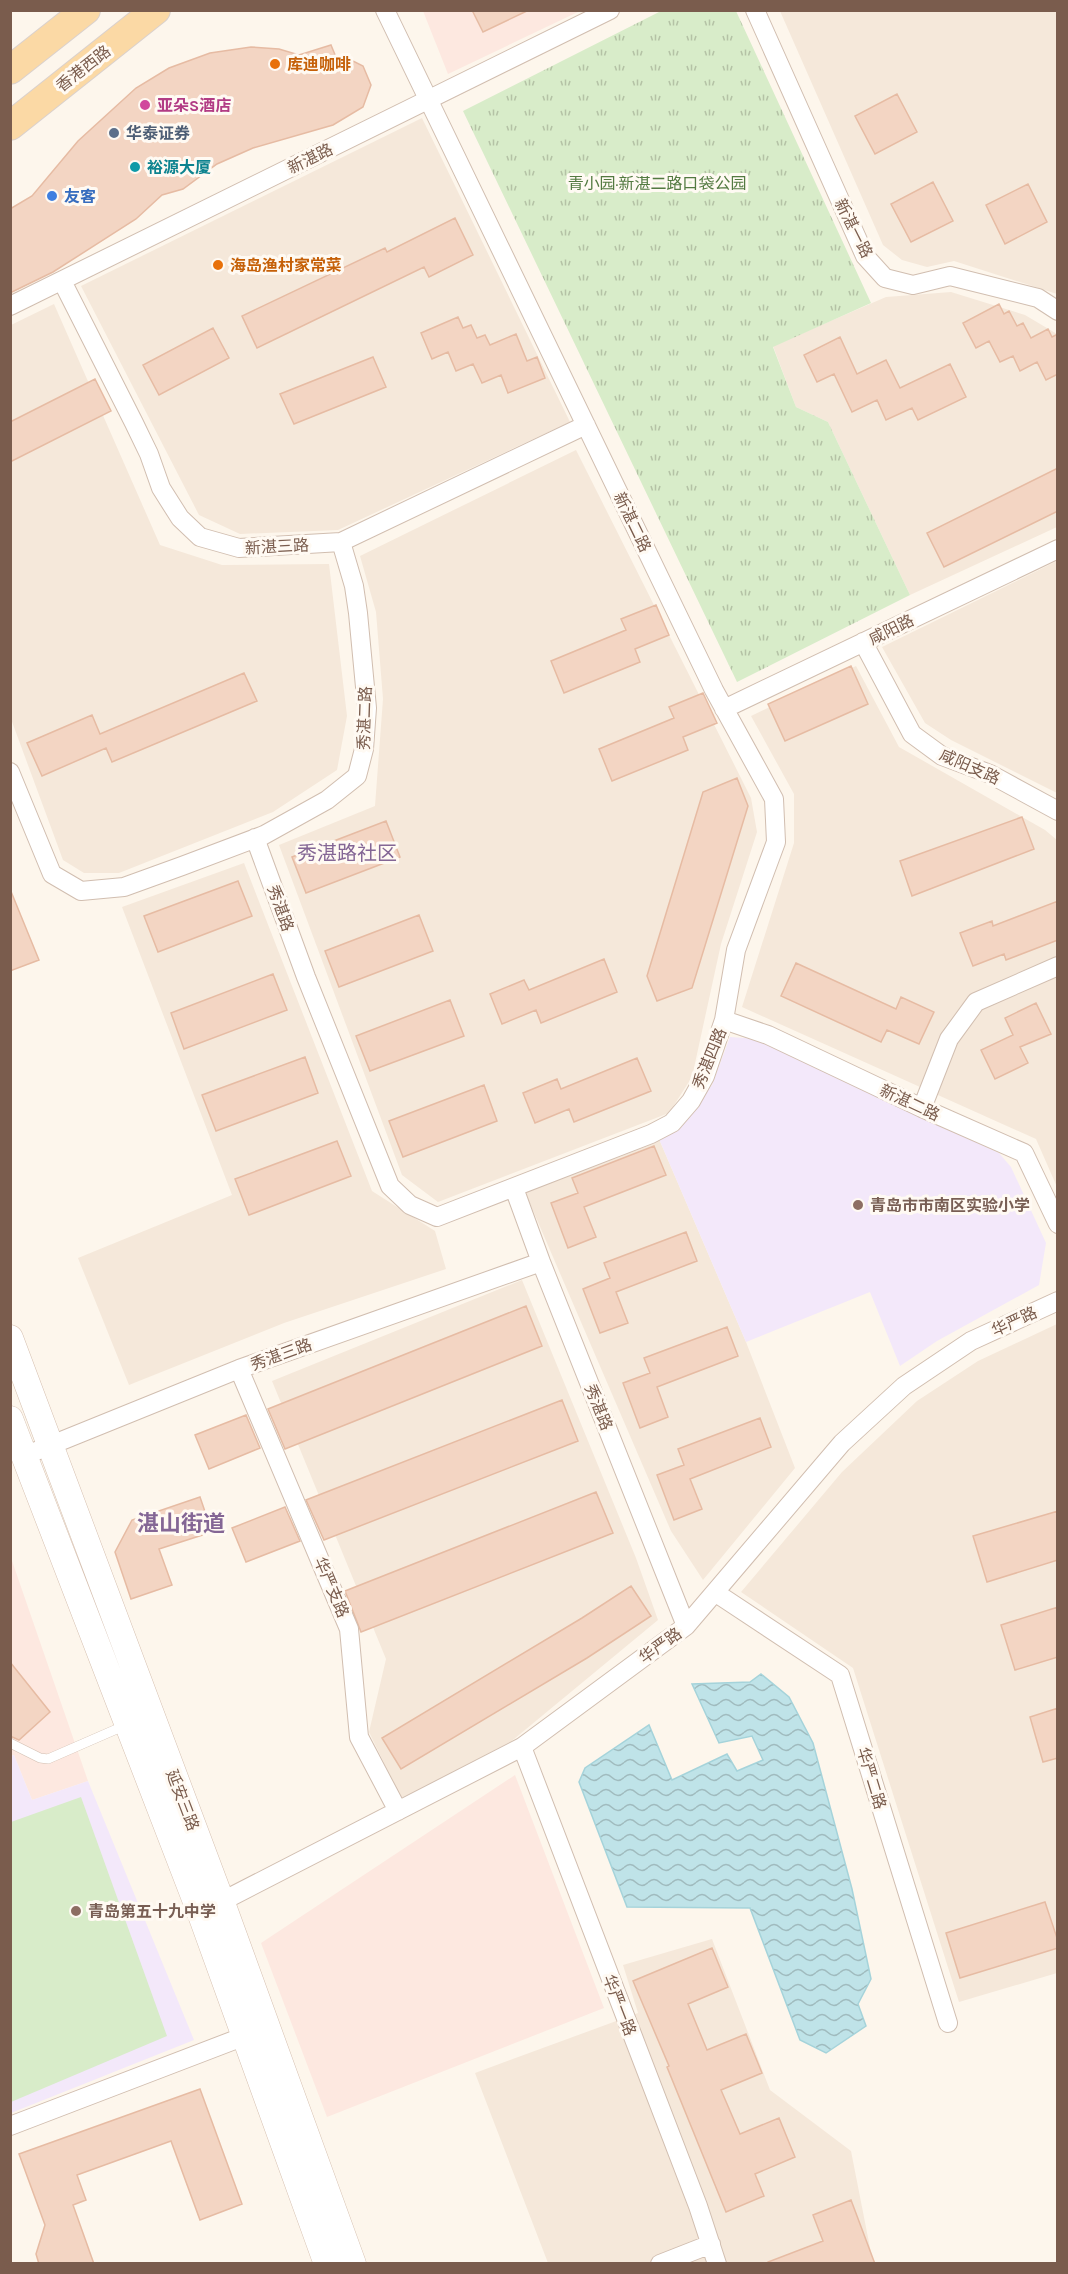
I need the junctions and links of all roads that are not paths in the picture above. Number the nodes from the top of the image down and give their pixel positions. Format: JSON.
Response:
{"nodes":[{"id":1,"x":86,"y":10,"type":"edge"},
{"id":2,"x":156,"y":10,"type":"edge"},
{"id":3,"x":385,"y":10,"type":"edge"},
{"id":4,"x":610,"y":10,"type":"edge"},
{"id":5,"x":755,"y":10,"type":"edge"},
{"id":6,"x":10,"y":70,"type":"edge"},
{"id":7,"x":428,"y":100,"type":"junction"},
{"id":8,"x":10,"y":126,"type":"edge"},
{"id":9,"x":62,"y":280,"type":"junction"},
{"id":10,"x":10,"y":306,"type":"edge"},
{"id":11,"x":1058,"y":311,"type":"edge"},
{"id":12,"x":586,"y":425,"type":"junction"},
{"id":13,"x":341,"y":542,"type":"junction"},
{"id":14,"x":1058,"y":549,"type":"edge"},
{"id":15,"x":863,"y":642,"type":"junction"},
{"id":16,"x":724,"y":709,"type":"junction"},
{"id":17,"x":10,"y":772,"type":"edge"},
{"id":18,"x":1058,"y":811,"type":"edge"},
{"id":19,"x":255,"y":838,"type":"junction"},
{"id":20,"x":736,"y":950,"type":"joint"},
{"id":21,"x":1058,"y":966,"type":"edge"},
{"id":22,"x":724,"y":1020,"type":"junction"},
{"id":23,"x":922,"y":1108,"type":"junction"},
{"id":24,"x":514,"y":1188,"type":"junction"},
{"id":25,"x":1058,"y":1224,"type":"edge"},
{"id":26,"x":541,"y":1262,"type":"junction"},
{"id":27,"x":1058,"y":1301,"type":"edge"},
{"id":28,"x":10,"y":1338,"type":"edge"},
{"id":29,"x":239,"y":1369,"type":"junction"},
{"id":30,"x":10,"y":1419,"type":"edge"},
{"id":31,"x":51,"y":1445,"type":"junction"},
{"id":32,"x":21,"y":1458,"type":"junction"},
{"id":33,"x":716,"y":1593,"type":"junction"},
{"id":34,"x":686,"y":1626,"type":"junction"},
{"id":35,"x":128,"y":1724,"type":"junction"},
{"id":36,"x":10,"y":1743,"type":"edge"},
{"id":37,"x":522,"y":1747,"type":"junction"},
{"id":38,"x":398,"y":1811,"type":"junction"},
{"id":39,"x":211,"y":1908,"type":"junction"},
{"id":40,"x":948,"y":2023,"type":"dead end"},
{"id":41,"x":245,"y":2036,"type":"junction"},
{"id":42,"x":10,"y":2126,"type":"edge"},
{"id":43,"x":711,"y":2244,"type":"junction"},
{"id":44,"x":327,"y":2264,"type":"edge"},
{"id":45,"x":353,"y":2264,"type":"edge"},
{"id":46,"x":660,"y":2264,"type":"edge"},
{"id":47,"x":717,"y":2264,"type":"edge"}],
"edges":[{"from":1,"to":6,"type":"main road"},
{"from":2,"to":8,"type":"main road","name":"香港西路"},
{"from":3,"to":7,"type":"street","name":"新湛二路"},
{"from":4,"to":7,"type":"street","name":"新湛路"},
{"from":5,"to":11,"type":"street","name":"新湛一路"},
{"from":7,"to":9,"type":"street","name":"新湛路"},
{"from":7,"to":12,"type":"street","name":"新湛二路"},
{"from":9,"to":10,"type":"street","name":"新湛路"},
{"from":9,"to":13,"type":"street","name":"新湛三路"},
{"from":12,"to":13,"type":"street","name":"新湛三路"},
{"from":12,"to":16,"type":"street","name":"新湛二路"},
{"from":13,"to":19,"type":"street","name":"秀湛二路"},
{"from":14,"to":15,"type":"street","name":"咸阳路"},
{"from":15,"to":16,"type":"street","name":"咸阳路"},
{"from":15,"to":18,"type":"street","name":"咸阳支路"},
{"from":16,"to":20,"type":"street","name":"新湛二路"},
{"from":17,"to":19,"type":"street","name":"秀湛二路"},
{"from":19,"to":24,"type":"street","name":"秀湛路"},
{"from":20,"to":22,"type":"street","name":"秀湛四路"},
{"from":21,"to":23,"type":"street"},
{"from":22,"to":23,"type":"street","name":"新湛二路"},
{"from":22,"to":24,"type":"street","name":"秀湛四路"},
{"from":23,"to":25,"type":"street","name":"新湛二路"},
{"from":24,"to":26,"type":"street","name":"秀湛路"},
{"from":26,"to":29,"type":"street","name":"秀湛三路"},
{"from":26,"to":34,"type":"street","name":"秀湛路"},
{"from":27,"to":33,"type":"street","name":"华严路"},
{"from":28,"to":31,"type":"main road","name":"延安三路"},
{"from":29,"to":31,"type":"street","name":"秀湛三路"},
{"from":29,"to":38,"type":"street","name":"华严支路"},
{"from":30,"to":32,"type":"main road","name":"延安三路"},
{"from":31,"to":32,"type":"street","name":"秀湛三路"},
{"from":31,"to":39,"type":"main road","name":"延安三路"},
{"from":32,"to":35,"type":"main road","name":"延安三路"},
{"from":33,"to":34,"type":"street","name":"华严路"},
{"from":33,"to":40,"type":"street","name":"华严二路"},
{"from":34,"to":37,"type":"street","name":"华严路"},
{"from":35,"to":36,"type":"lane"},
{"from":35,"to":39,"type":"main road","name":"延安三路"},
{"from":37,"to":38,"type":"street","name":"华严路"},
{"from":37,"to":43,"type":"street","name":"华严一路"},
{"from":38,"to":39,"type":"street","name":"华严路"},
{"from":39,"to":41,"type":"main road","name":"延安三路"},
{"from":39,"to":45,"type":"main road","name":"延安三路"},
{"from":41,"to":42,"type":"street"},
{"from":41,"to":44,"type":"main road","name":"延安三路"},
{"from":43,"to":46,"type":"street"},
{"from":43,"to":47,"type":"street","name":"华严一路"}]}
